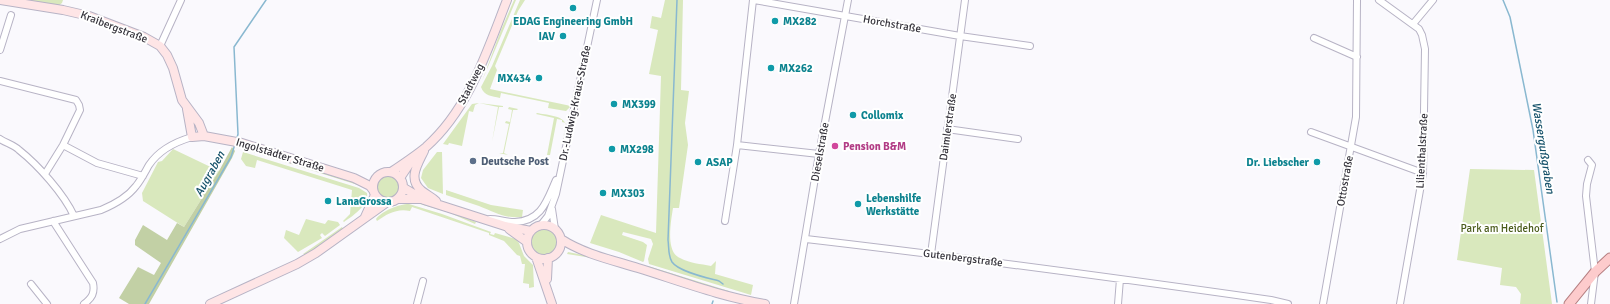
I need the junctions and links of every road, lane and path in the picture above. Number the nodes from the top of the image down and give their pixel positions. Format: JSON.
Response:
{"nodes":[{"id":1,"x":0,"y":0,"type":"edge"},
{"id":2,"x":181,"y":0,"type":"edge"},
{"id":3,"x":507,"y":0,"type":"edge"},
{"id":4,"x":597,"y":0,"type":"edge"},
{"id":5,"x":754,"y":0,"type":"edge"},
{"id":6,"x":848,"y":0,"type":"edge"},
{"id":7,"x":965,"y":0,"type":"edge"},
{"id":8,"x":1356,"y":0,"type":"edge"},
{"id":9,"x":1379,"y":0,"type":"edge"},
{"id":10,"x":1433,"y":0,"type":"edge"},
{"id":11,"x":11,"y":15,"type":"dead end"},
{"id":12,"x":845,"y":16,"type":"junction"},
{"id":13,"x":1413,"y":24,"type":"junction"},
{"id":14,"x":960,"y":36,"type":"junction"},
{"id":15,"x":1314,"y":38,"type":"dead end"},
{"id":16,"x":160,"y":46,"type":"junction"},
{"id":17,"x":1030,"y":46,"type":"dead end"},
{"id":18,"x":0,"y":50,"type":"edge"},
{"id":19,"x":1357,"y":57,"type":"junction"},
{"id":20,"x":0,"y":81,"type":"edge"},
{"id":21,"x":187,"y":108,"type":"junction"},
{"id":22,"x":947,"y":129,"type":"junction"},
{"id":23,"x":1311,"y":132,"type":"dead end"},
{"id":24,"x":204,"y":136,"type":"junction"},
{"id":25,"x":192,"y":137,"type":"junction"},
{"id":26,"x":0,"y":139,"type":"edge"},
{"id":27,"x":1018,"y":139,"type":"dead end"},
{"id":28,"x":63,"y":145,"type":"junction"},
{"id":29,"x":737,"y":145,"type":"junction"},
{"id":30,"x":426,"y":146,"type":"junction"},
{"id":31,"x":1351,"y":147,"type":"junction"},
{"id":32,"x":819,"y":154,"type":"junction"},
{"id":33,"x":416,"y":155,"type":"junction"},
{"id":34,"x":1588,"y":160,"type":"dead end"},
{"id":35,"x":391,"y":172,"type":"junction"},
{"id":36,"x":561,"y":172,"type":"junction"},
{"id":37,"x":1423,"y":173,"type":"junction"},
{"id":38,"x":45,"y":174,"type":"junction"},
{"id":39,"x":142,"y":176,"type":"junction"},
{"id":40,"x":354,"y":178,"type":"junction"},
{"id":41,"x":376,"y":178,"type":"junction"},
{"id":42,"x":400,"y":178,"type":"junction"},
{"id":43,"x":404,"y":188,"type":"junction"},
{"id":44,"x":374,"y":193,"type":"junction"},
{"id":45,"x":398,"y":199,"type":"junction"},
{"id":46,"x":424,"y":200,"type":"junction"},
{"id":47,"x":386,"y":203,"type":"junction"},
{"id":48,"x":439,"y":204,"type":"junction"},
{"id":49,"x":552,"y":206,"type":"junction"},
{"id":50,"x":74,"y":216,"type":"junction"},
{"id":51,"x":365,"y":217,"type":"junction"},
{"id":52,"x":486,"y":220,"type":"junction"},
{"id":53,"x":53,"y":221,"type":"junction"},
{"id":54,"x":725,"y":221,"type":"dead end"},
{"id":55,"x":504,"y":226,"type":"junction"},
{"id":56,"x":540,"y":226,"type":"junction"},
{"id":57,"x":555,"y":229,"type":"junction"},
{"id":58,"x":531,"y":231,"type":"junction"},
{"id":59,"x":0,"y":239,"type":"edge"},
{"id":60,"x":806,"y":239,"type":"junction"},
{"id":61,"x":560,"y":240,"type":"junction"},
{"id":62,"x":527,"y":242,"type":"junction"},
{"id":63,"x":583,"y":250,"type":"junction"},
{"id":64,"x":558,"y":251,"type":"junction"},
{"id":65,"x":931,"y":254,"type":"junction"},
{"id":66,"x":536,"y":257,"type":"junction"},
{"id":67,"x":548,"y":258,"type":"junction"},
{"id":68,"x":1610,"y":258,"type":"edge"},
{"id":69,"x":1595,"y":272,"type":"junction"},
{"id":70,"x":1120,"y":279,"type":"junction"},
{"id":71,"x":423,"y":281,"type":"dead end"},
{"id":72,"x":31,"y":284,"type":"dead end"},
{"id":73,"x":547,"y":290,"type":"junction"},
{"id":74,"x":47,"y":304,"type":"edge"},
{"id":75,"x":84,"y":304,"type":"edge"},
{"id":76,"x":210,"y":304,"type":"edge"},
{"id":77,"x":417,"y":304,"type":"edge"},
{"id":78,"x":552,"y":304,"type":"edge"},
{"id":79,"x":765,"y":304,"type":"edge"},
{"id":80,"x":794,"y":304,"type":"edge"},
{"id":81,"x":1118,"y":304,"type":"edge"},
{"id":82,"x":1288,"y":304,"type":"edge"},
{"id":83,"x":1323,"y":304,"type":"edge"},
{"id":84,"x":1400,"y":304,"type":"edge"},
{"id":85,"x":1569,"y":304,"type":"edge"},
{"id":86,"x":1591,"y":304,"type":"edge"}],
"edges":[{"from":1,"to":16,"type":"street","name":"Kraibergstraße"},
{"from":2,"to":16,"type":"street"},
{"from":3,"to":30,"type":"street","name":"Stadtweg"},
{"from":4,"to":36,"type":"street","name":"Dr.-Ludwig-Kraus-Straße"},
{"from":5,"to":12,"type":"street","name":"Horchstraße"},
{"from":5,"to":29,"type":"street"},
{"from":6,"to":12,"type":"street","name":"Dieselstraße"},
{"from":7,"to":14,"type":"street","name":"Daimlerstraße"},
{"from":8,"to":19,"type":"street","name":"Ottostraße"},
{"from":9,"to":13,"type":"street","name":"Lilienthalstraße"},
{"from":10,"to":13,"type":"street"},
{"from":11,"to":18,"type":"street"},
{"from":12,"to":14,"type":"street","name":"Horchstraße"},
{"from":12,"to":32,"type":"street","name":"Dieselstraße"},
{"from":13,"to":37,"type":"street","name":"Lilienthalstraße"},
{"from":14,"to":17,"type":"street","name":"Horchstraße"},
{"from":14,"to":22,"type":"street","name":"Daimlerstraße"},
{"from":15,"to":19,"type":"street"},
{"from":16,"to":21,"type":"street","name":"Kraibergstraße"},
{"from":19,"to":31,"type":"street","name":"Ottostraße"},
{"from":20,"to":28,"type":"street"},
{"from":21,"to":24,"type":"street","name":"Kraibergstraße"},
{"from":21,"to":25,"type":"street","name":"Kraibergstraße"},
{"from":22,"to":27,"type":"street"},
{"from":22,"to":65,"type":"street","name":"Daimlerstraße"},
{"from":23,"to":31,"type":"street"},
{"from":24,"to":25,"type":"street","name":"Ingolstädter Straße"},
{"from":24,"to":40,"type":"street","name":"Ingolstädter Straße"},
{"from":25,"to":39,"type":"street","name":"Ingolstädter Straße"},
{"from":26,"to":38,"type":"street"},
{"from":28,"to":38,"type":"street"},
{"from":28,"to":39,"type":"street"},
{"from":29,"to":32,"type":"street"},
{"from":29,"to":54,"type":"street"},
{"from":30,"to":33,"type":"street","name":"Stadtweg"},
{"from":30,"to":48,"type":"street"},
{"from":31,"to":37,"type":"street"},
{"from":31,"to":83,"type":"street","name":"Ottostraße"},
{"from":32,"to":60,"type":"street","name":"Dieselstraße"},
{"from":33,"to":35,"type":"street","name":"Stadtweg"},
{"from":33,"to":42,"type":"street","name":"Stadtweg"},
{"from":34,"to":69,"type":"street"},
{"from":35,"to":41,"type":"street"},
{"from":35,"to":42,"type":"street"},
{"from":36,"to":49,"type":"street","name":"Dr.-Ludwig-Kraus-Straße"},
{"from":36,"to":52,"type":"street"},
{"from":37,"to":84,"type":"street","name":"Lilienthalstraße"},
{"from":38,"to":50,"type":"street"},
{"from":39,"to":50,"type":"street","name":"Ingolstädter Straße"},
{"from":40,"to":41,"type":"street","name":"Ingolstädter Straße"},
{"from":40,"to":44,"type":"street","name":"Ingolstädter Straße"},
{"from":41,"to":44,"type":"street"},
{"from":42,"to":43,"type":"street"},
{"from":43,"to":45,"type":"street"},
{"from":43,"to":46,"type":"street"},
{"from":44,"to":47,"type":"street"},
{"from":44,"to":51,"type":"street"},
{"from":45,"to":46,"type":"street"},
{"from":45,"to":47,"type":"street"},
{"from":46,"to":48,"type":"street"},
{"from":47,"to":51,"type":"street"},
{"from":48,"to":52,"type":"street"},
{"from":49,"to":56,"type":"street","name":"Dr.-Ludwig-Kraus-Straße"},
{"from":49,"to":57,"type":"street","name":"Dr.-Ludwig-Kraus-Straße"},
{"from":50,"to":53,"type":"street","name":"Ingolstädter Straße"},
{"from":51,"to":76,"type":"street"},
{"from":52,"to":55,"type":"street"},
{"from":53,"to":59,"type":"street","name":"Ingolstädter Straße"},
{"from":53,"to":75,"type":"street"},
{"from":55,"to":58,"type":"street"},
{"from":55,"to":62,"type":"street"},
{"from":56,"to":57,"type":"street"},
{"from":56,"to":58,"type":"street"},
{"from":57,"to":61,"type":"street"},
{"from":58,"to":62,"type":"street"},
{"from":60,"to":65,"type":"street","name":"Gutenbergstraße"},
{"from":60,"to":80,"type":"street","name":"Dieselstraße"},
{"from":61,"to":63,"type":"street"},
{"from":61,"to":64,"type":"street"},
{"from":62,"to":66,"type":"street"},
{"from":63,"to":64,"type":"street"},
{"from":63,"to":79,"type":"street"},
{"from":64,"to":67,"type":"street"},
{"from":65,"to":70,"type":"street","name":"Gutenbergstraße"},
{"from":66,"to":67,"type":"street"},
{"from":66,"to":73,"type":"street"},
{"from":67,"to":73,"type":"street"},
{"from":68,"to":69,"type":"main road"},
{"from":69,"to":85,"type":"main road"},
{"from":69,"to":86,"type":"street"},
{"from":70,"to":81,"type":"street"},
{"from":70,"to":82,"type":"street","name":"Gutenbergstraße"},
{"from":71,"to":77,"type":"street"},
{"from":72,"to":74,"type":"street"},
{"from":73,"to":78,"type":"street"}]}
